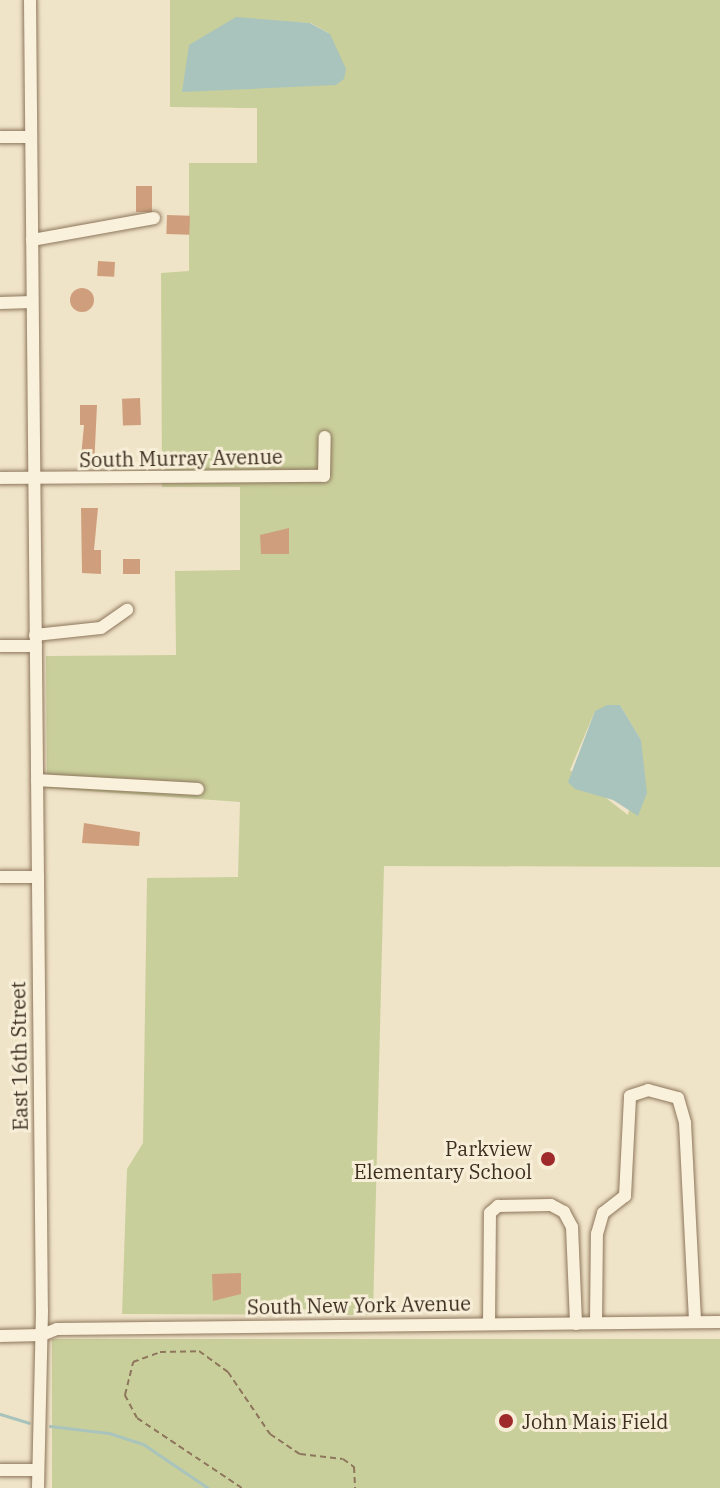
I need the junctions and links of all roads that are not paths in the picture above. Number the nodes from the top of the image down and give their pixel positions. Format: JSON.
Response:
{"nodes":[{"id":1,"x":30,"y":0,"type":"edge"},
{"id":2,"x":0,"y":137,"type":"edge"},
{"id":3,"x":31,"y":137,"type":"junction"},
{"id":4,"x":154,"y":218,"type":"dead end"},
{"id":5,"x":32,"y":240,"type":"junction"},
{"id":6,"x":32,"y":302,"type":"junction"},
{"id":7,"x":0,"y":303,"type":"edge"},
{"id":8,"x":325,"y":437,"type":"dead end"},
{"id":9,"x":0,"y":478,"type":"edge"},
{"id":10,"x":34,"y":479,"type":"junction"},
{"id":11,"x":127,"y":610,"type":"dead end"},
{"id":12,"x":36,"y":640,"type":"junction"},
{"id":13,"x":0,"y":646,"type":"edge"},
{"id":14,"x":37,"y":780,"type":"junction"},
{"id":15,"x":198,"y":789,"type":"dead end"},
{"id":16,"x":0,"y":877,"type":"edge"},
{"id":17,"x":38,"y":877,"type":"junction"},
{"id":18,"x":695,"y":1322,"type":"junction"},
{"id":19,"x":720,"y":1322,"type":"edge"},
{"id":20,"x":596,"y":1323,"type":"junction"},
{"id":21,"x":489,"y":1324,"type":"junction"},
{"id":22,"x":576,"y":1324,"type":"junction"},
{"id":23,"x":42,"y":1335,"type":"junction"},
{"id":24,"x":0,"y":1336,"type":"edge"},
{"id":25,"x":0,"y":1470,"type":"edge"},
{"id":26,"x":38,"y":1470,"type":"junction"},
{"id":27,"x":38,"y":1488,"type":"edge"}],
"edges":[{"from":1,"to":3,"type":"street","name":"East 16th Street"},
{"from":2,"to":3,"type":"street"},
{"from":3,"to":5,"type":"street","name":"East 16th Street"},
{"from":4,"to":5,"type":"street"},
{"from":5,"to":6,"type":"street","name":"East 16th Street"},
{"from":6,"to":7,"type":"street"},
{"from":6,"to":10,"type":"street","name":"East 16th Street"},
{"from":8,"to":10,"type":"street","name":"South Murray Avenue"},
{"from":9,"to":10,"type":"street","name":"South Murray Avenue"},
{"from":10,"to":12,"type":"street","name":"East 16th Street"},
{"from":11,"to":12,"type":"street"},
{"from":12,"to":13,"type":"street"},
{"from":12,"to":14,"type":"street","name":"East 16th Street"},
{"from":14,"to":15,"type":"street"},
{"from":14,"to":17,"type":"street","name":"East 16th Street"},
{"from":16,"to":17,"type":"street"},
{"from":17,"to":23,"type":"street","name":"East 16th Street"},
{"from":18,"to":19,"type":"street","name":"South New York Avenue"},
{"from":18,"to":20,"type":"street","name":"South New York Avenue"},
{"from":18,"to":20,"type":"street"},
{"from":20,"to":22,"type":"street","name":"South New York Avenue"},
{"from":21,"to":22,"type":"street","name":"South New York Avenue"},
{"from":21,"to":22,"type":"street"},
{"from":21,"to":23,"type":"street","name":"South New York Avenue"},
{"from":23,"to":24,"type":"street","name":"South New York Avenue"},
{"from":23,"to":26,"type":"street","name":"East 16th Street"},
{"from":25,"to":26,"type":"street"},
{"from":26,"to":27,"type":"street","name":"East 16th Street"}]}
